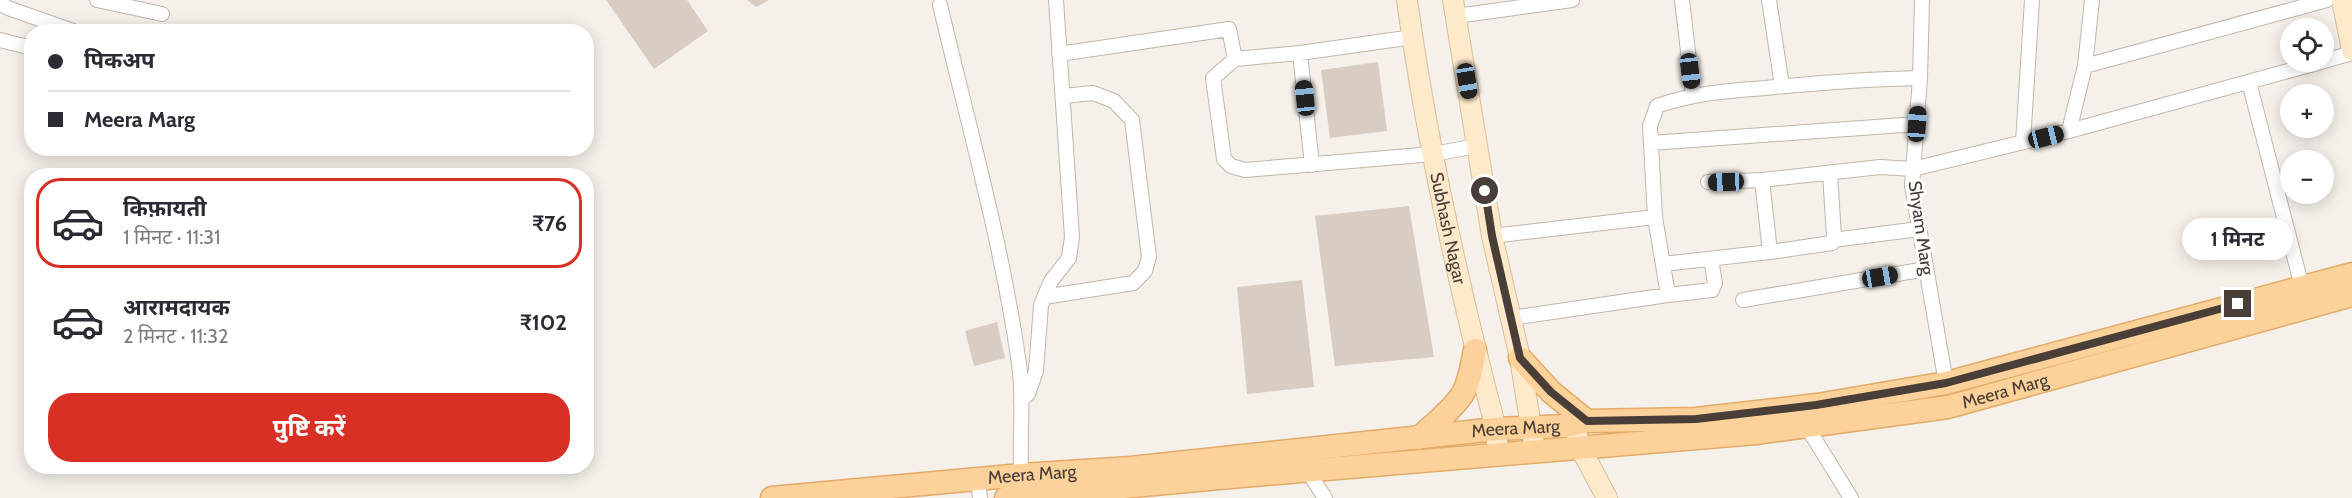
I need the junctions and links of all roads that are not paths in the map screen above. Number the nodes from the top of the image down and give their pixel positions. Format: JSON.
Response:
{"nodes":[{"id":1,"x":97,"y":0,"type":"edge"},
{"id":2,"x":1056,"y":0,"type":"edge"},
{"id":3,"x":1407,"y":0,"type":"edge"},
{"id":4,"x":1572,"y":0,"type":"edge"},
{"id":5,"x":1682,"y":0,"type":"edge"},
{"id":6,"x":1769,"y":0,"type":"edge"},
{"id":7,"x":1922,"y":0,"type":"edge"},
{"id":8,"x":2032,"y":0,"type":"edge"},
{"id":9,"x":2092,"y":0,"type":"edge"},
{"id":10,"x":2327,"y":0,"type":"edge"},
{"id":11,"x":2342,"y":0,"type":"edge"},
{"id":12,"x":0,"y":3,"type":"edge"},
{"id":13,"x":940,"y":4,"type":"dead end"},
{"id":14,"x":1454,"y":8,"type":"edge"},
{"id":15,"x":162,"y":14,"type":"dead end"},
{"id":16,"x":53,"y":24,"type":"edge"},
{"id":17,"x":1413,"y":38,"type":"junction"},
{"id":18,"x":0,"y":40,"type":"edge"},
{"id":19,"x":24,"y":46,"type":"edge"},
{"id":20,"x":2352,"y":52,"type":"edge"},
{"id":21,"x":1300,"y":53,"type":"junction"},
{"id":22,"x":1059,"y":54,"type":"junction"},
{"id":23,"x":2334,"y":57,"type":"edge"},
{"id":24,"x":1235,"y":59,"type":"junction"},
{"id":25,"x":2085,"y":66,"type":"junction"},
{"id":26,"x":2284,"y":72,"type":"edge"},
{"id":27,"x":1920,"y":78,"type":"junction"},
{"id":28,"x":2249,"y":82,"type":"junction"},
{"id":29,"x":1782,"y":86,"type":"junction"},
{"id":30,"x":1693,"y":94,"type":"junction"},
{"id":31,"x":1063,"y":96,"type":"junction"},
{"id":32,"x":1917,"y":124,"type":"junction"},
{"id":33,"x":2069,"y":131,"type":"junction"},
{"id":34,"x":2023,"y":142,"type":"junction"},
{"id":35,"x":1651,"y":143,"type":"junction"},
{"id":36,"x":1478,"y":146,"type":"junction"},
{"id":37,"x":1433,"y":154,"type":"junction"},
{"id":38,"x":1312,"y":165,"type":"junction"},
{"id":39,"x":1913,"y":169,"type":"junction"},
{"id":40,"x":1830,"y":172,"type":"junction"},
{"id":41,"x":1762,"y":180,"type":"junction"},
{"id":42,"x":1708,"y":182,"type":"dead end"},
{"id":43,"x":1655,"y":217,"type":"junction"},
{"id":44,"x":1919,"y":229,"type":"junction"},
{"id":45,"x":1492,"y":236,"type":"junction"},
{"id":46,"x":1833,"y":240,"type":"junction"},
{"id":47,"x":1770,"y":252,"type":"junction"},
{"id":48,"x":1711,"y":259,"type":"junction"},
{"id":49,"x":1663,"y":264,"type":"junction"},
{"id":50,"x":1926,"y":269,"type":"junction"},
{"id":51,"x":2352,"y":273,"type":"edge"},
{"id":52,"x":2302,"y":287,"type":"junction"},
{"id":53,"x":1668,"y":295,"type":"junction"},
{"id":54,"x":2352,"y":295,"type":"edge"},
{"id":55,"x":1044,"y":297,"type":"junction"},
{"id":56,"x":1743,"y":300,"type":"dead end"},
{"id":57,"x":1511,"y":318,"type":"junction"},
{"id":58,"x":1475,"y":350,"type":"junction"},
{"id":59,"x":1520,"y":358,"type":"junction"},
{"id":60,"x":1946,"y":383,"type":"junction"},
{"id":61,"x":1021,"y":400,"type":"junction"},
{"id":62,"x":1580,"y":422,"type":"junction"},
{"id":63,"x":1531,"y":427,"type":"junction"},
{"id":64,"x":1807,"y":427,"type":"junction"},
{"id":65,"x":1496,"y":429,"type":"junction"},
{"id":66,"x":1419,"y":438,"type":"junction"},
{"id":67,"x":1581,"y":447,"type":"junction"},
{"id":68,"x":1535,"y":451,"type":"junction"},
{"id":69,"x":1498,"y":454,"type":"junction"},
{"id":70,"x":1307,"y":471,"type":"junction"},
{"id":71,"x":979,"y":488,"type":"edge"},
{"id":72,"x":1019,"y":492,"type":"edge"},
{"id":73,"x":772,"y":498,"type":"edge"},
{"id":74,"x":1325,"y":498,"type":"edge"},
{"id":75,"x":1606,"y":498,"type":"edge"},
{"id":76,"x":1851,"y":498,"type":"edge"}],
"edges":[{"from":1,"to":15,"type":"street"},
{"from":2,"to":22,"type":"street"},
{"from":3,"to":17,"type":"street","name":"Subhash Nagar"},
{"from":4,"to":14,"type":"street"},
{"from":5,"to":30,"type":"street"},
{"from":6,"to":29,"type":"street"},
{"from":7,"to":27,"type":"street","name":"Shyam Marg"},
{"from":8,"to":34,"type":"street"},
{"from":9,"to":25,"type":"street"},
{"from":10,"to":25,"type":"street"},
{"from":11,"to":20,"type":"street"},
{"from":12,"to":16,"type":"street"},
{"from":13,"to":61,"type":"street"},
{"from":14,"to":36,"type":"street"},
{"from":17,"to":21,"type":"street"},
{"from":17,"to":37,"type":"street","name":"Subhash Nagar"},
{"from":18,"to":19,"type":"street"},
{"from":20,"to":23,"type":"street"},
{"from":21,"to":24,"type":"street"},
{"from":21,"to":38,"type":"street"},
{"from":22,"to":24,"type":"street"},
{"from":22,"to":31,"type":"street"},
{"from":24,"to":38,"type":"street"},
{"from":25,"to":33,"type":"street"},
{"from":26,"to":28,"type":"street"},
{"from":27,"to":29,"type":"street"},
{"from":27,"to":32,"type":"street","name":"Shyam Marg"},
{"from":28,"to":33,"type":"street"},
{"from":28,"to":52,"type":"street"},
{"from":29,"to":30,"type":"street"},
{"from":30,"to":35,"type":"street"},
{"from":31,"to":55,"type":"street"},
{"from":31,"to":55,"type":"street"},
{"from":32,"to":35,"type":"street"},
{"from":32,"to":39,"type":"street","name":"Shyam Marg"},
{"from":33,"to":34,"type":"street"},
{"from":34,"to":39,"type":"street"},
{"from":35,"to":43,"type":"street"},
{"from":36,"to":37,"type":"street"},
{"from":36,"to":45,"type":"street"},
{"from":37,"to":38,"type":"street"},
{"from":37,"to":58,"type":"street","name":"Subhash Nagar"},
{"from":39,"to":40,"type":"street"},
{"from":39,"to":44,"type":"street","name":"Shyam Marg"},
{"from":40,"to":41,"type":"street"},
{"from":40,"to":46,"type":"street"},
{"from":41,"to":42,"type":"street"},
{"from":41,"to":47,"type":"street"},
{"from":43,"to":45,"type":"street"},
{"from":43,"to":49,"type":"street"},
{"from":44,"to":46,"type":"street"},
{"from":44,"to":50,"type":"street","name":"Shyam Marg"},
{"from":45,"to":57,"type":"street"},
{"from":46,"to":47,"type":"street"},
{"from":47,"to":48,"type":"street"},
{"from":48,"to":49,"type":"street"},
{"from":48,"to":53,"type":"street"},
{"from":49,"to":53,"type":"street"},
{"from":50,"to":56,"type":"street"},
{"from":50,"to":60,"type":"street","name":"Shyam Marg"},
{"from":51,"to":52,"type":"main road","name":"Meera Marg"},
{"from":52,"to":60,"type":"main road","name":"Meera Marg"},
{"from":53,"to":57,"type":"street"},
{"from":54,"to":64,"type":"main road","name":"Meera Marg"},
{"from":55,"to":61,"type":"street"},
{"from":57,"to":59,"type":"street"},
{"from":58,"to":65,"type":"street","name":"Subhash Nagar"},
{"from":58,"to":66,"type":"main road"},
{"from":59,"to":62,"type":"main road"},
{"from":59,"to":63,"type":"street"},
{"from":60,"to":62,"type":"main road","name":"Meera Marg"},
{"from":61,"to":72,"type":"street"},
{"from":62,"to":63,"type":"main road","name":"Meera Marg"},
{"from":62,"to":67,"type":"street"},
{"from":63,"to":65,"type":"main road","name":"Meera Marg"},
{"from":63,"to":68,"type":"street"},
{"from":64,"to":67,"type":"main road","name":"Meera Marg"},
{"from":64,"to":76,"type":"street"},
{"from":65,"to":66,"type":"main road","name":"Meera Marg"},
{"from":65,"to":69,"type":"street","name":"Subhash Nagar"},
{"from":66,"to":72,"type":"main road","name":"Meera Marg"},
{"from":67,"to":68,"type":"main road","name":"Meera Marg"},
{"from":67,"to":75,"type":"street"},
{"from":68,"to":69,"type":"main road","name":"Meera Marg"},
{"from":69,"to":70,"type":"main road","name":"Meera Marg"},
{"from":70,"to":72,"type":"main road","name":"Meera Marg"},
{"from":70,"to":74,"type":"street"},
{"from":71,"to":72,"type":"main road","name":"Meera Marg"},
{"from":71,"to":73,"type":"main road","name":"Meera Marg"}]}
